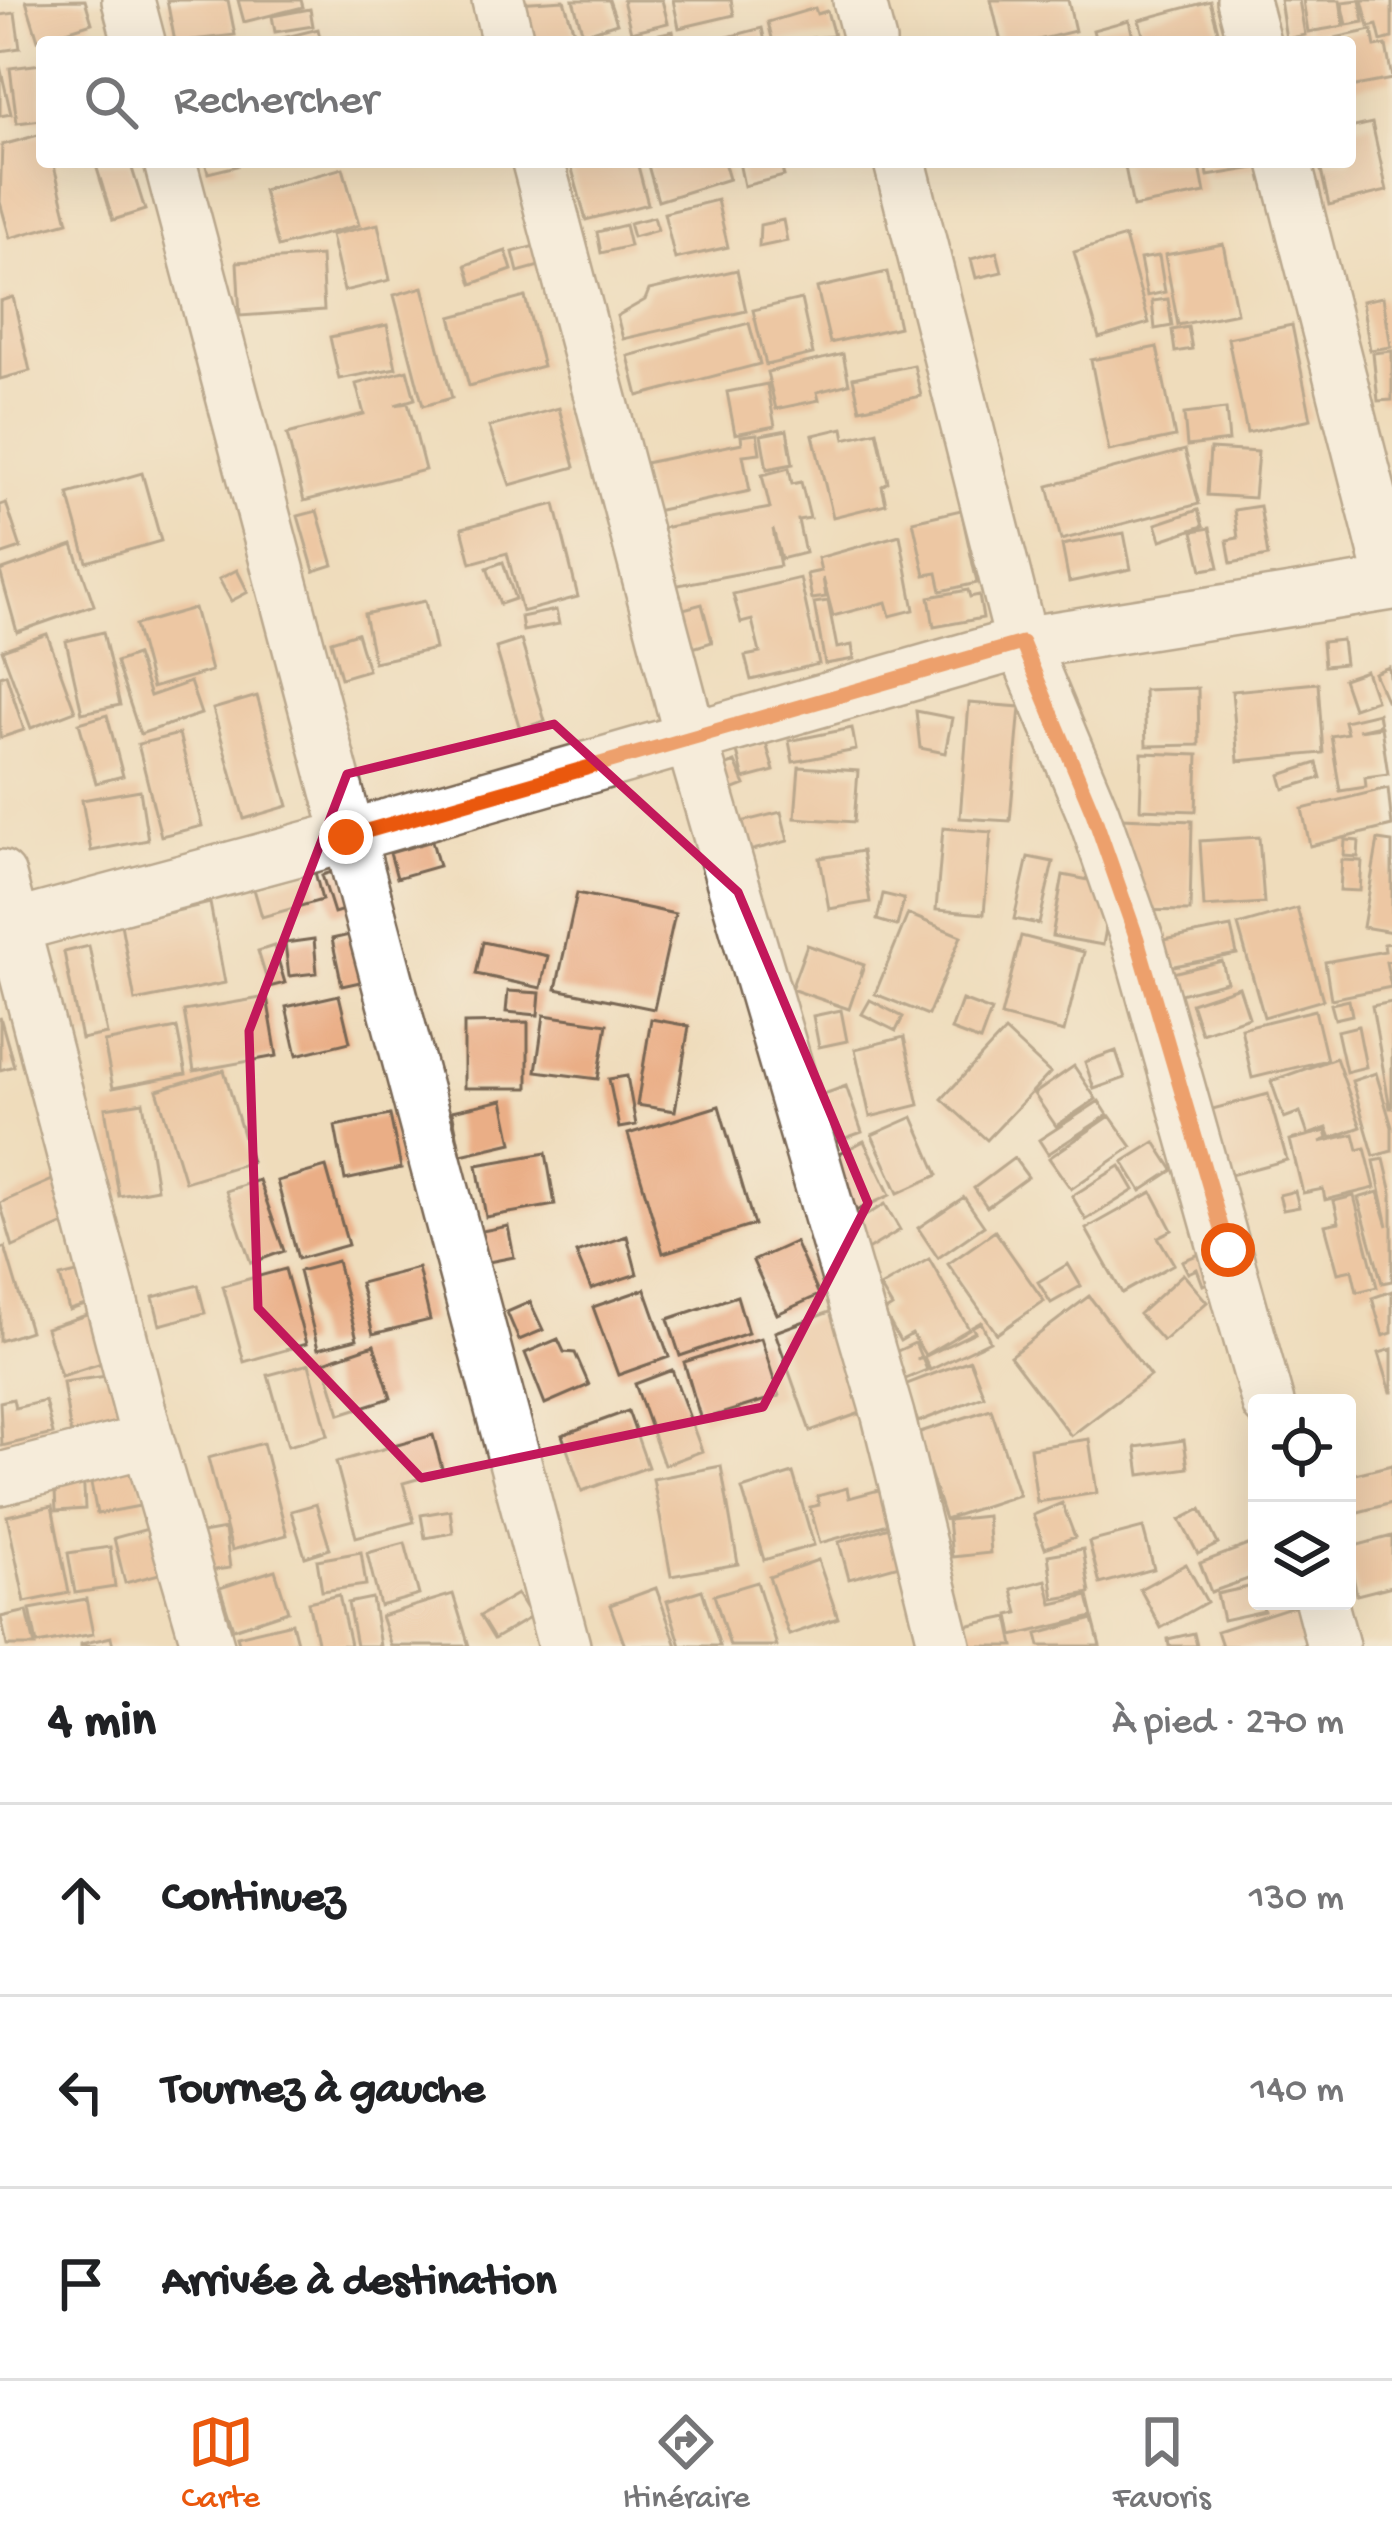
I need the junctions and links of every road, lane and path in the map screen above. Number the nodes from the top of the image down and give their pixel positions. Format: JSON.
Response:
{"nodes":[{"id":1,"x":128,"y":0,"type":"edge"},
{"id":2,"x":498,"y":0,"type":"edge"},
{"id":3,"x":860,"y":0,"type":"edge"},
{"id":4,"x":1244,"y":0,"type":"edge"},
{"id":5,"x":137,"y":36,"type":"edge"},
{"id":6,"x":507,"y":36,"type":"edge"},
{"id":7,"x":869,"y":36,"type":"edge"},
{"id":8,"x":1253,"y":36,"type":"edge"},
{"id":9,"x":172,"y":168,"type":"edge"},
{"id":10,"x":540,"y":168,"type":"edge"},
{"id":11,"x":902,"y":168,"type":"edge"},
{"id":12,"x":1287,"y":168,"type":"edge"},
{"id":13,"x":1392,"y":582,"type":"edge"},
{"id":14,"x":1022,"y":643,"type":"junction"},
{"id":15,"x":691,"y":739,"type":"junction"},
{"id":16,"x":346,"y":837,"type":"junction"},
{"id":17,"x":0,"y":876,"type":"edge"},
{"id":18,"x":7,"y":928,"type":"edge"},
{"id":19,"x":1265,"y":1394,"type":"edge"},
{"id":20,"x":148,"y":1441,"type":"junction"},
{"id":21,"x":0,"y":1479,"type":"edge"},
{"id":22,"x":1323,"y":1610,"type":"edge"},
{"id":23,"x":208,"y":1646,"type":"edge"},
{"id":24,"x":564,"y":1646,"type":"edge"},
{"id":25,"x":945,"y":1646,"type":"edge"},
{"id":26,"x":1333,"y":1646,"type":"edge"}],
"edges":[{"from":1,"to":5,"type":"street"},
{"from":2,"to":6,"type":"street"},
{"from":3,"to":7,"type":"street"},
{"from":4,"to":8,"type":"street"},
{"from":9,"to":16,"type":"street"},
{"from":10,"to":15,"type":"street"},
{"from":11,"to":14,"type":"street"},
{"from":12,"to":13,"type":"street"},
{"from":13,"to":14,"type":"street"},
{"from":14,"to":15,"type":"street"},
{"from":14,"to":19,"type":"street"},
{"from":15,"to":16,"type":"street"},
{"from":15,"to":25,"type":"street"},
{"from":16,"to":18,"type":"street"},
{"from":16,"to":24,"type":"street"},
{"from":17,"to":18,"type":"street"},
{"from":18,"to":20,"type":"street"},
{"from":20,"to":21,"type":"street"},
{"from":20,"to":23,"type":"street"},
{"from":22,"to":26,"type":"street"}]}
